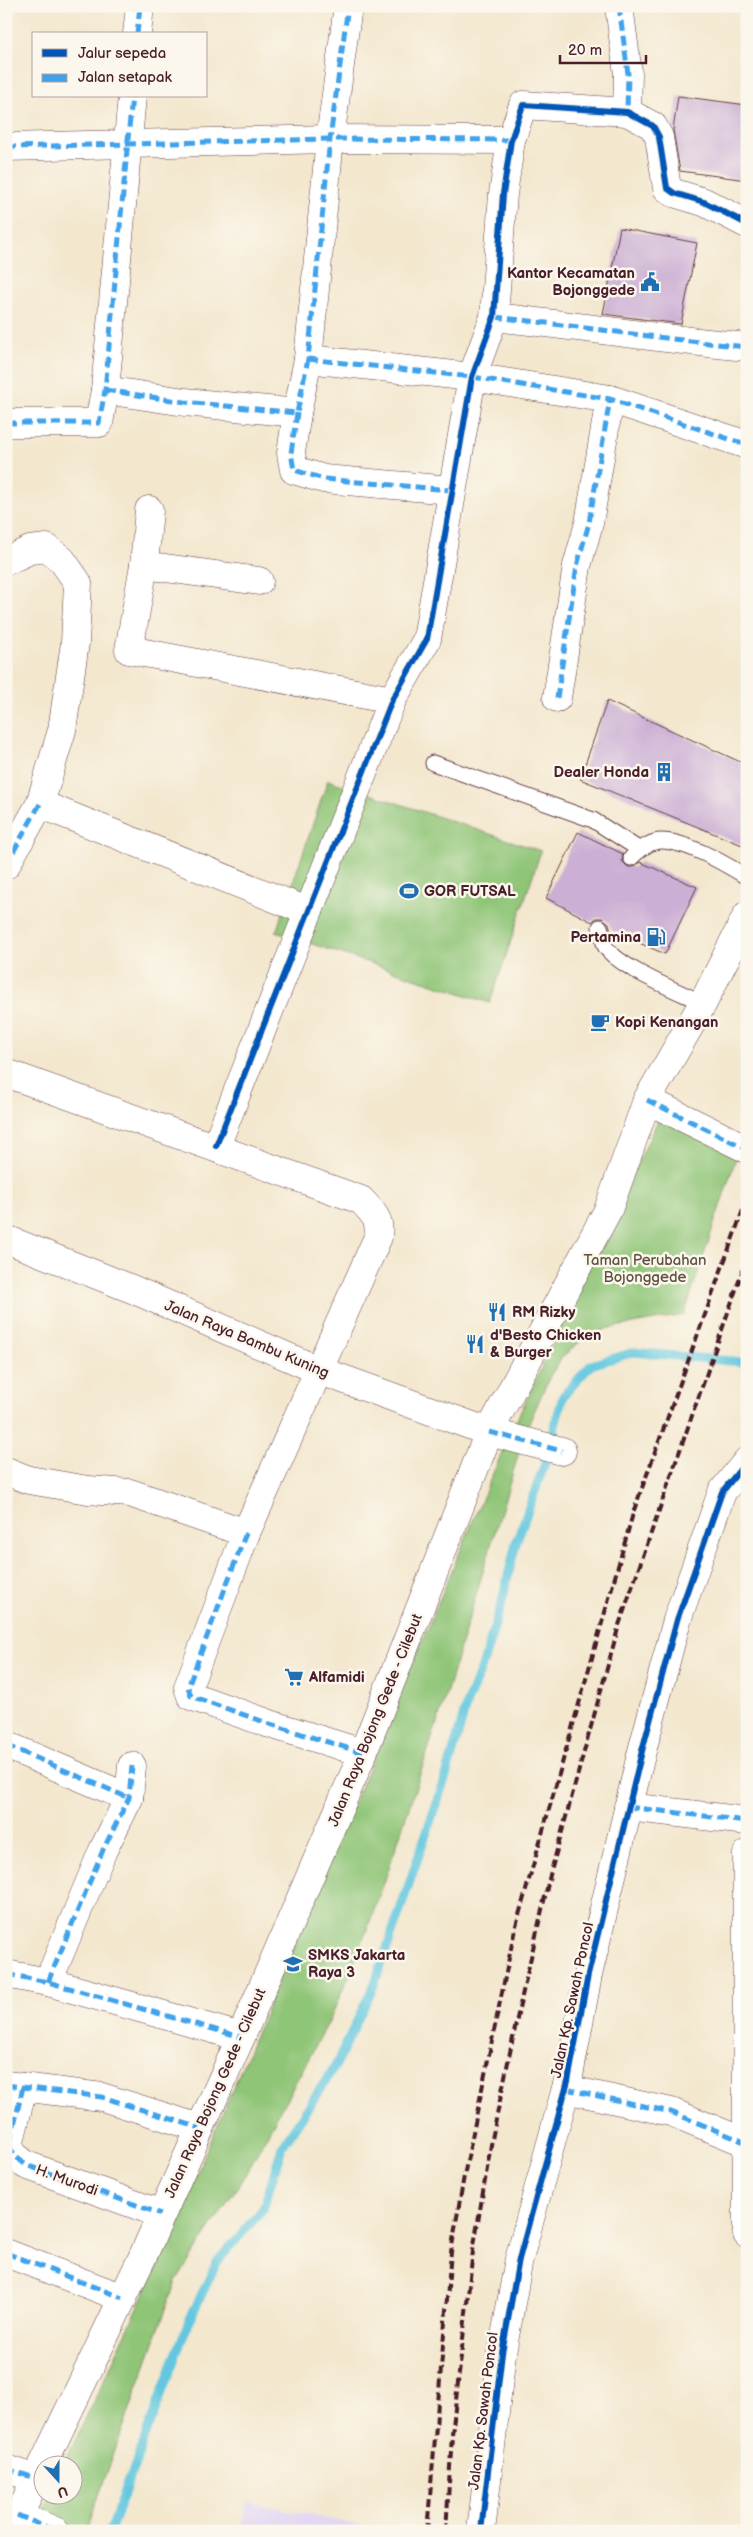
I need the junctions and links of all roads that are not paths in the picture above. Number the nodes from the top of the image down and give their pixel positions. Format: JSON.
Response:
{"nodes":[{"id":1,"x":140,"y":6,"type":"edge"},
{"id":2,"x":348,"y":6,"type":"edge"},
{"id":3,"x":619,"y":6,"type":"edge"},
{"id":4,"x":137,"y":32,"type":"edge"},
{"id":5,"x":132,"y":98,"type":"edge"},
{"id":6,"x":627,"y":112,"type":"junction"},
{"id":7,"x":330,"y":139,"type":"junction"},
{"id":8,"x":512,"y":140,"type":"junction"},
{"id":9,"x":128,"y":142,"type":"junction"},
{"id":10,"x":6,"y":147,"type":"edge"},
{"id":11,"x":747,"y":224,"type":"edge"},
{"id":12,"x":494,"y":317,"type":"junction"},
{"id":13,"x":747,"y":347,"type":"edge"},
{"id":14,"x":308,"y":359,"type":"junction"},
{"id":15,"x":472,"y":377,"type":"junction"},
{"id":16,"x":105,"y":390,"type":"junction"},
{"id":17,"x":610,"y":399,"type":"junction"},
{"id":18,"x":297,"y":413,"type":"junction"},
{"id":19,"x":6,"y":423,"type":"edge"},
{"id":20,"x":747,"y":445,"type":"edge"},
{"id":21,"x":451,"y":490,"type":"junction"},
{"id":22,"x":149,"y":510,"type":"dead end"},
{"id":23,"x":6,"y":561,"type":"edge"},
{"id":24,"x":144,"y":565,"type":"junction"},
{"id":25,"x":258,"y":582,"type":"dead end"},
{"id":26,"x":557,"y":698,"type":"dead end"},
{"id":27,"x":392,"y":700,"type":"junction"},
{"id":28,"x":433,"y":762,"type":"dead end"},
{"id":29,"x":40,"y":804,"type":"junction"},
{"id":30,"x":6,"y":865,"type":"edge"},
{"id":31,"x":747,"y":877,"type":"edge"},
{"id":32,"x":307,"y":911,"type":"junction"},
{"id":33,"x":747,"y":916,"type":"edge"},
{"id":34,"x":600,"y":927,"type":"dead end"},
{"id":35,"x":703,"y":1003,"type":"junction"},
{"id":36,"x":6,"y":1073,"type":"edge"},
{"id":37,"x":647,"y":1100,"type":"junction"},
{"id":38,"x":216,"y":1146,"type":"junction"},
{"id":39,"x":747,"y":1149,"type":"edge"},
{"id":40,"x":6,"y":1239,"type":"edge"},
{"id":41,"x":318,"y":1370,"type":"junction"},
{"id":42,"x":489,"y":1432,"type":"junction"},
{"id":43,"x":562,"y":1451,"type":"dead end"},
{"id":44,"x":747,"y":1461,"type":"edge"},
{"id":45,"x":6,"y":1471,"type":"edge"},
{"id":46,"x":246,"y":1533,"type":"junction"},
{"id":47,"x":6,"y":1745,"type":"edge"},
{"id":48,"x":363,"y":1753,"type":"junction"},
{"id":49,"x":132,"y":1766,"type":"dead end"},
{"id":50,"x":129,"y":1798,"type":"junction"},
{"id":51,"x":628,"y":1807,"type":"junction"},
{"id":52,"x":747,"y":1822,"type":"edge"},
{"id":53,"x":747,"y":1856,"type":"edge"},
{"id":54,"x":6,"y":1974,"type":"edge"},
{"id":55,"x":48,"y":1982,"type":"junction"},
{"id":56,"x":241,"y":2037,"type":"junction"},
{"id":57,"x":15,"y":2086,"type":"edge"},
{"id":58,"x":566,"y":2089,"type":"junction"},
{"id":59,"x":200,"y":2128,"type":"junction"},
{"id":60,"x":747,"y":2143,"type":"edge"},
{"id":61,"x":161,"y":2214,"type":"junction"},
{"id":62,"x":747,"y":2234,"type":"edge"},
{"id":63,"x":6,"y":2253,"type":"edge"},
{"id":64,"x":123,"y":2298,"type":"junction"},
{"id":65,"x":48,"y":2454,"type":"edge"},
{"id":66,"x":6,"y":2469,"type":"edge"},
{"id":67,"x":32,"y":2477,"type":"edge"},
{"id":68,"x":32,"y":2486,"type":"edge"},
{"id":69,"x":14,"y":2523,"type":"edge"},
{"id":70,"x":55,"y":2531,"type":"edge"},
{"id":71,"x":481,"y":2531,"type":"edge"}],
"edges":[{"from":1,"to":4,"type":"street"},
{"from":2,"to":7,"type":"street"},
{"from":3,"to":6,"type":"street"},
{"from":5,"to":9,"type":"street"},
{"from":6,"to":8,"type":"street"},
{"from":6,"to":11,"type":"street"},
{"from":7,"to":8,"type":"street"},
{"from":7,"to":9,"type":"street"},
{"from":7,"to":14,"type":"street"},
{"from":8,"to":12,"type":"street"},
{"from":9,"to":10,"type":"street"},
{"from":9,"to":16,"type":"street"},
{"from":12,"to":13,"type":"street"},
{"from":12,"to":15,"type":"street"},
{"from":14,"to":15,"type":"street"},
{"from":14,"to":18,"type":"street"},
{"from":15,"to":17,"type":"street"},
{"from":15,"to":21,"type":"street"},
{"from":16,"to":18,"type":"street"},
{"from":16,"to":19,"type":"street"},
{"from":17,"to":20,"type":"street"},
{"from":17,"to":26,"type":"street"},
{"from":18,"to":21,"type":"street"},
{"from":21,"to":27,"type":"street"},
{"from":22,"to":24,"type":"street"},
{"from":23,"to":29,"type":"street"},
{"from":24,"to":25,"type":"street"},
{"from":24,"to":27,"type":"street"},
{"from":27,"to":32,"type":"street"},
{"from":28,"to":31,"type":"lane"},
{"from":29,"to":30,"type":"street"},
{"from":29,"to":32,"type":"street"},
{"from":32,"to":38,"type":"street"},
{"from":33,"to":35,"type":"street","name":"Jalan Raya Bojong Gede - Cilebut"},
{"from":34,"to":35,"type":"lane"},
{"from":35,"to":37,"type":"street","name":"Jalan Raya Bojong Gede - Cilebut"},
{"from":36,"to":38,"type":"street"},
{"from":37,"to":39,"type":"street"},
{"from":37,"to":42,"type":"street","name":"Jalan Raya Bojong Gede - Cilebut"},
{"from":38,"to":41,"type":"street"},
{"from":40,"to":41,"type":"street","name":"Jalan Raya Bambu Kuning"},
{"from":41,"to":42,"type":"street","name":"Jalan Raya Bambu Kuning"},
{"from":41,"to":46,"type":"street"},
{"from":42,"to":43,"type":"street","name":"Jalan Raya Bambu Kuning"},
{"from":42,"to":48,"type":"street","name":"Jalan Raya Bojong Gede - Cilebut"},
{"from":44,"to":51,"type":"street","name":"Jalan Kp. Sawah Poncol"},
{"from":45,"to":46,"type":"street"},
{"from":46,"to":48,"type":"street"},
{"from":47,"to":50,"type":"street"},
{"from":48,"to":56,"type":"street","name":"Jalan Raya Bojong Gede - Cilebut"},
{"from":49,"to":50,"type":"street"},
{"from":50,"to":55,"type":"street"},
{"from":51,"to":52,"type":"street"},
{"from":51,"to":58,"type":"street","name":"Jalan Kp. Sawah Poncol"},
{"from":53,"to":60,"type":"street"},
{"from":54,"to":55,"type":"street"},
{"from":55,"to":56,"type":"street"},
{"from":56,"to":59,"type":"street","name":"Jalan Raya Bojong Gede - Cilebut"},
{"from":57,"to":59,"type":"street","name":"H. Murodi"},
{"from":57,"to":61,"type":"street","name":"H. Murodi"},
{"from":58,"to":60,"type":"street"},
{"from":58,"to":71,"type":"street","name":"Jalan Kp. Sawah Poncol"},
{"from":59,"to":61,"type":"street","name":"Jalan Raya Bojong Gede - Cilebut"},
{"from":60,"to":62,"type":"street"},
{"from":61,"to":64,"type":"street","name":"Jalan Raya Bojong Gede - Cilebut"},
{"from":63,"to":64,"type":"street"},
{"from":64,"to":65,"type":"street","name":"Jalan Raya Bojong Gede - Cilebut"},
{"from":66,"to":67,"type":"street"},
{"from":68,"to":69,"type":"street","name":"Jalan Raya Bojong Gede - Cilebut"},
{"from":69,"to":70,"type":"street"}]}
